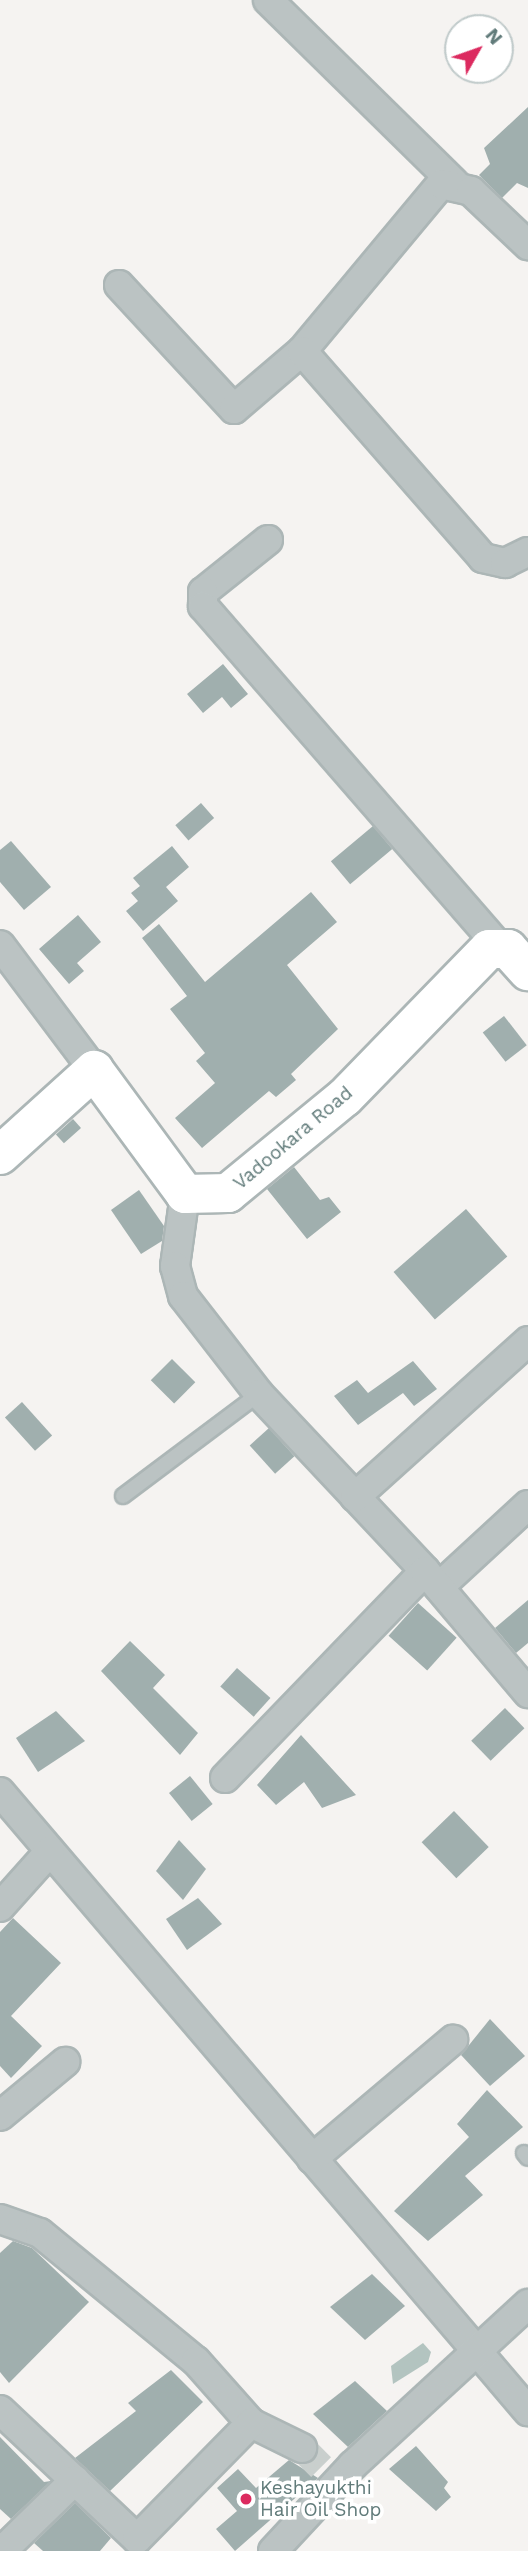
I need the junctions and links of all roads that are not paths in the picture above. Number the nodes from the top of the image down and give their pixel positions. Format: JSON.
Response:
{"nodes":[{"id":1,"x":268,"y":0,"type":"edge"},
{"id":2,"x":454,"y":183,"type":"junction"},
{"id":3,"x":528,"y":246,"type":"edge"},
{"id":4,"x":119,"y":285,"type":"dead end"},
{"id":5,"x":302,"y":351,"type":"junction"},
{"id":6,"x":268,"y":540,"type":"dead end"},
{"id":7,"x":528,"y":552,"type":"edge"},
{"id":8,"x":0,"y":945,"type":"edge"},
{"id":9,"x":498,"y":945,"type":"junction"},
{"id":10,"x":528,"y":971,"type":"edge"},
{"id":11,"x":94,"y":1070,"type":"junction"},
{"id":12,"x":0,"y":1154,"type":"edge"},
{"id":13,"x":184,"y":1194,"type":"junction"},
{"id":14,"x":528,"y":1341,"type":"edge"},
{"id":15,"x":259,"y":1394,"type":"junction"},
{"id":16,"x":123,"y":1496,"type":"dead end"},
{"id":17,"x":355,"y":1497,"type":"junction"},
{"id":18,"x":528,"y":1505,"type":"edge"},
{"id":19,"x":432,"y":1579,"type":"junction"},
{"id":20,"x":528,"y":1693,"type":"edge"},
{"id":21,"x":225,"y":1778,"type":"dead end"},
{"id":22,"x":0,"y":1793,"type":"edge"},
{"id":23,"x":50,"y":1851,"type":"junction"},
{"id":24,"x":0,"y":1906,"type":"edge"},
{"id":25,"x":453,"y":2040,"type":"dead end"},
{"id":26,"x":65,"y":2062,"type":"dead end"},
{"id":27,"x":0,"y":2116,"type":"edge"},
{"id":28,"x":312,"y":2159,"type":"junction"},
{"id":29,"x":0,"y":2219,"type":"edge"},
{"id":30,"x":528,"y":2304,"type":"edge"},
{"id":31,"x":481,"y":2352,"type":"junction"},
{"id":32,"x":0,"y":2410,"type":"edge"},
{"id":33,"x":528,"y":2411,"type":"edge"},
{"id":34,"x":251,"y":2423,"type":"junction"},
{"id":35,"x":318,"y":2467,"type":"junction"},
{"id":36,"x":75,"y":2480,"type":"junction"},
{"id":37,"x":131,"y":2545,"type":"edge"},
{"id":38,"x":2,"y":2551,"type":"edge"},
{"id":39,"x":273,"y":2551,"type":"edge"}],
"edges":[{"from":1,"to":2,"type":"street"},
{"from":2,"to":3,"type":"street"},
{"from":2,"to":5,"type":"street"},
{"from":4,"to":5,"type":"street"},
{"from":5,"to":7,"type":"street"},
{"from":6,"to":9,"type":"street"},
{"from":8,"to":11,"type":"street"},
{"from":9,"to":10,"type":"main road"},
{"from":9,"to":13,"type":"main road","name":"Vadookara Road"},
{"from":11,"to":12,"type":"main road"},
{"from":11,"to":13,"type":"main road"},
{"from":13,"to":15,"type":"street"},
{"from":14,"to":17,"type":"street"},
{"from":15,"to":16,"type":"lane"},
{"from":15,"to":17,"type":"street"},
{"from":17,"to":19,"type":"street"},
{"from":18,"to":19,"type":"street"},
{"from":19,"to":20,"type":"street"},
{"from":19,"to":21,"type":"street"},
{"from":22,"to":23,"type":"street"},
{"from":23,"to":24,"type":"street"},
{"from":23,"to":28,"type":"street"},
{"from":25,"to":28,"type":"street"},
{"from":26,"to":27,"type":"street"},
{"from":28,"to":31,"type":"street"},
{"from":29,"to":34,"type":"street"},
{"from":30,"to":31,"type":"street"},
{"from":31,"to":33,"type":"street"},
{"from":31,"to":35,"type":"street"},
{"from":32,"to":36,"type":"street"},
{"from":34,"to":35,"type":"street"},
{"from":34,"to":37,"type":"street"},
{"from":35,"to":39,"type":"street"},
{"from":36,"to":37,"type":"street"},
{"from":36,"to":38,"type":"street"}]}
